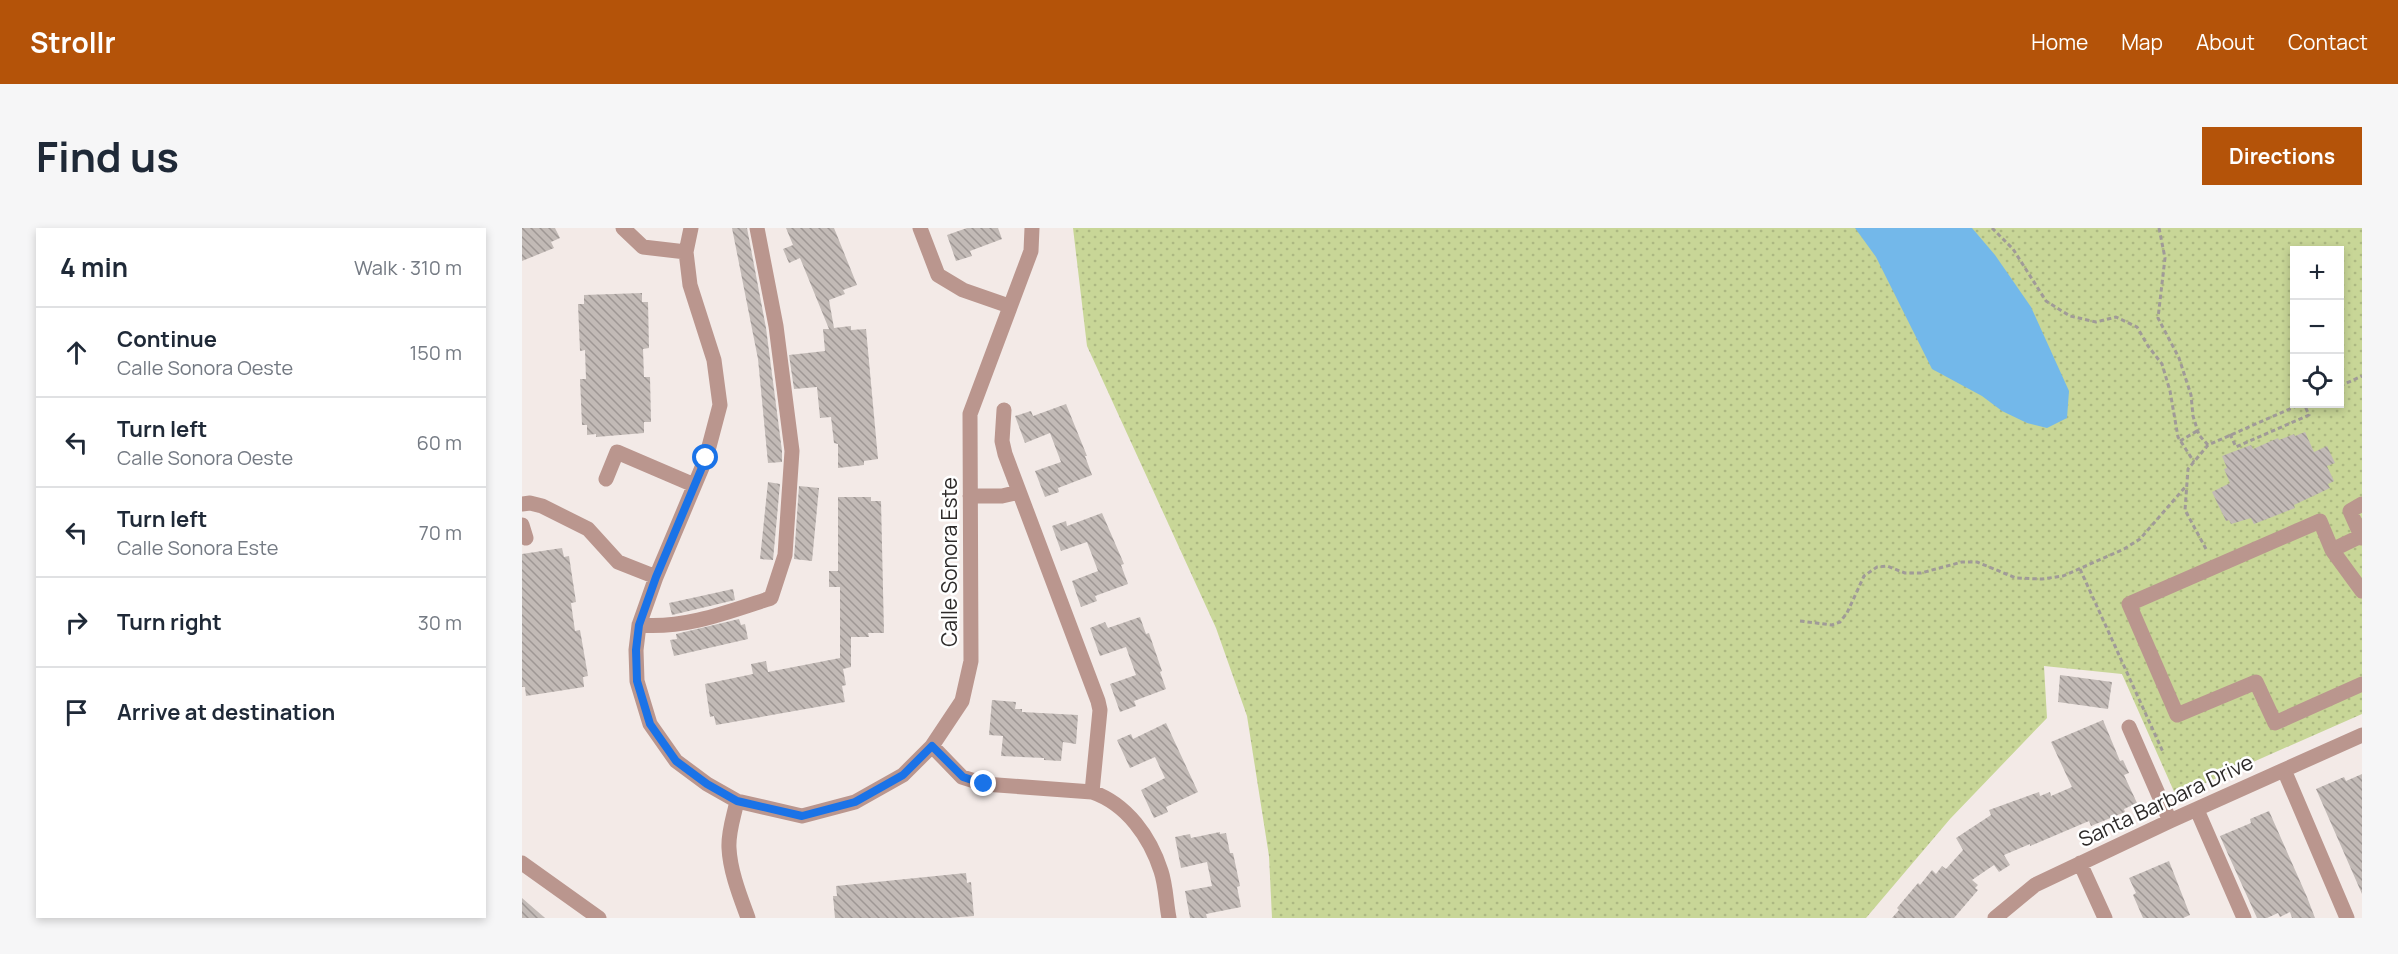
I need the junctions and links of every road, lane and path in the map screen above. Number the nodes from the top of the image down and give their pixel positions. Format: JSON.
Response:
{"nodes":[{"id":1,"x":622,"y":228,"type":"edge"},
{"id":2,"x":691,"y":228,"type":"edge"},
{"id":3,"x":757,"y":228,"type":"edge"},
{"id":4,"x":920,"y":228,"type":"edge"},
{"id":5,"x":1032,"y":228,"type":"edge"},
{"id":6,"x":1992,"y":228,"type":"edge"},
{"id":7,"x":2159,"y":228,"type":"edge"},
{"id":8,"x":686,"y":252,"type":"junction"},
{"id":9,"x":1009,"y":306,"type":"junction"},
{"id":10,"x":2362,"y":376,"type":"edge"},
{"id":11,"x":2344,"y":384,"type":"edge"},
{"id":12,"x":2292,"y":408,"type":"edge"},
{"id":13,"x":2305,"y":408,"type":"edge"},
{"id":14,"x":1004,"y":410,"type":"dead end"},
{"id":15,"x":2198,"y":431,"type":"junction"},
{"id":16,"x":2230,"y":434,"type":"junction"},
{"id":17,"x":2180,"y":441,"type":"junction"},
{"id":18,"x":2208,"y":445,"type":"junction"},
{"id":19,"x":2194,"y":462,"type":"junction"},
{"id":20,"x":606,"y":479,"type":"dead end"},
{"id":21,"x":694,"y":485,"type":"junction"},
{"id":22,"x":2187,"y":485,"type":"junction"},
{"id":23,"x":1019,"y":492,"type":"junction"},
{"id":24,"x":970,"y":496,"type":"junction"},
{"id":25,"x":522,"y":504,"type":"edge"},
{"id":26,"x":2362,"y":504,"type":"edge"},
{"id":27,"x":2362,"y":537,"type":"edge"},
{"id":28,"x":2206,"y":549,"type":"dead end"},
{"id":29,"x":2332,"y":550,"type":"junction"},
{"id":30,"x":2080,"y":569,"type":"junction"},
{"id":31,"x":656,"y":577,"type":"junction"},
{"id":32,"x":2362,"y":591,"type":"edge"},
{"id":33,"x":1800,"y":621,"type":"dead end"},
{"id":34,"x":639,"y":625,"type":"junction"},
{"id":35,"x":2362,"y":684,"type":"edge"},
{"id":36,"x":2129,"y":727,"type":"dead end"},
{"id":37,"x":2361,"y":736,"type":"edge"},
{"id":38,"x":932,"y":746,"type":"junction"},
{"id":39,"x":2163,"y":752,"type":"dead end"},
{"id":40,"x":2284,"y":770,"type":"junction"},
{"id":41,"x":1092,"y":792,"type":"junction"},
{"id":42,"x":737,"y":801,"type":"junction"},
{"id":43,"x":2197,"y":810,"type":"junction"},
{"id":44,"x":2170,"y":821,"type":"junction"},
{"id":45,"x":522,"y":863,"type":"edge"},
{"id":46,"x":2080,"y":863,"type":"junction"},
{"id":47,"x":598,"y":918,"type":"edge"},
{"id":48,"x":748,"y":918,"type":"edge"},
{"id":49,"x":1169,"y":918,"type":"edge"},
{"id":50,"x":1995,"y":918,"type":"edge"},
{"id":51,"x":2105,"y":918,"type":"edge"},
{"id":52,"x":2244,"y":918,"type":"edge"},
{"id":53,"x":2347,"y":918,"type":"edge"}],
"edges":[{"from":1,"to":8,"type":"street"},
{"from":2,"to":8,"type":"street"},
{"from":3,"to":34,"type":"street"},
{"from":4,"to":9,"type":"street"},
{"from":5,"to":9,"type":"street","name":"Calle Sonora Este"},
{"from":6,"to":17,"type":"path"},
{"from":7,"to":15,"type":"path"},
{"from":8,"to":21,"type":"street"},
{"from":9,"to":24,"type":"street","name":"Calle Sonora Este"},
{"from":10,"to":11,"type":"path"},
{"from":12,"to":16,"type":"path"},
{"from":13,"to":16,"type":"path"},
{"from":14,"to":23,"type":"street"},
{"from":15,"to":17,"type":"path"},
{"from":15,"to":18,"type":"path"},
{"from":16,"to":18,"type":"path"},
{"from":17,"to":19,"type":"path"},
{"from":18,"to":19,"type":"path"},
{"from":19,"to":22,"type":"path"},
{"from":20,"to":21,"type":"street"},
{"from":21,"to":31,"type":"street"},
{"from":22,"to":28,"type":"path"},
{"from":22,"to":30,"type":"path"},
{"from":23,"to":24,"type":"street"},
{"from":23,"to":41,"type":"street"},
{"from":24,"to":38,"type":"street","name":"Calle Sonora Este"},
{"from":25,"to":31,"type":"street"},
{"from":26,"to":27,"type":"street"},
{"from":27,"to":29,"type":"street"},
{"from":29,"to":32,"type":"street"},
{"from":29,"to":35,"type":"street"},
{"from":30,"to":33,"type":"path"},
{"from":30,"to":39,"type":"path"},
{"from":31,"to":34,"type":"street"},
{"from":34,"to":42,"type":"street"},
{"from":36,"to":44,"type":"street"},
{"from":37,"to":40,"type":"street","name":"Santa Barbara Drive"},
{"from":38,"to":41,"type":"street"},
{"from":38,"to":42,"type":"street","name":"Calle Sonora Este"},
{"from":40,"to":43,"type":"street","name":"Santa Barbara Drive"},
{"from":40,"to":53,"type":"street"},
{"from":41,"to":49,"type":"street"},
{"from":42,"to":48,"type":"street"},
{"from":43,"to":44,"type":"street","name":"Santa Barbara Drive"},
{"from":43,"to":52,"type":"street"},
{"from":44,"to":46,"type":"street","name":"Santa Barbara Drive"},
{"from":45,"to":47,"type":"street"},
{"from":46,"to":50,"type":"street","name":"Santa Barbara Drive"},
{"from":46,"to":51,"type":"street"}]}
